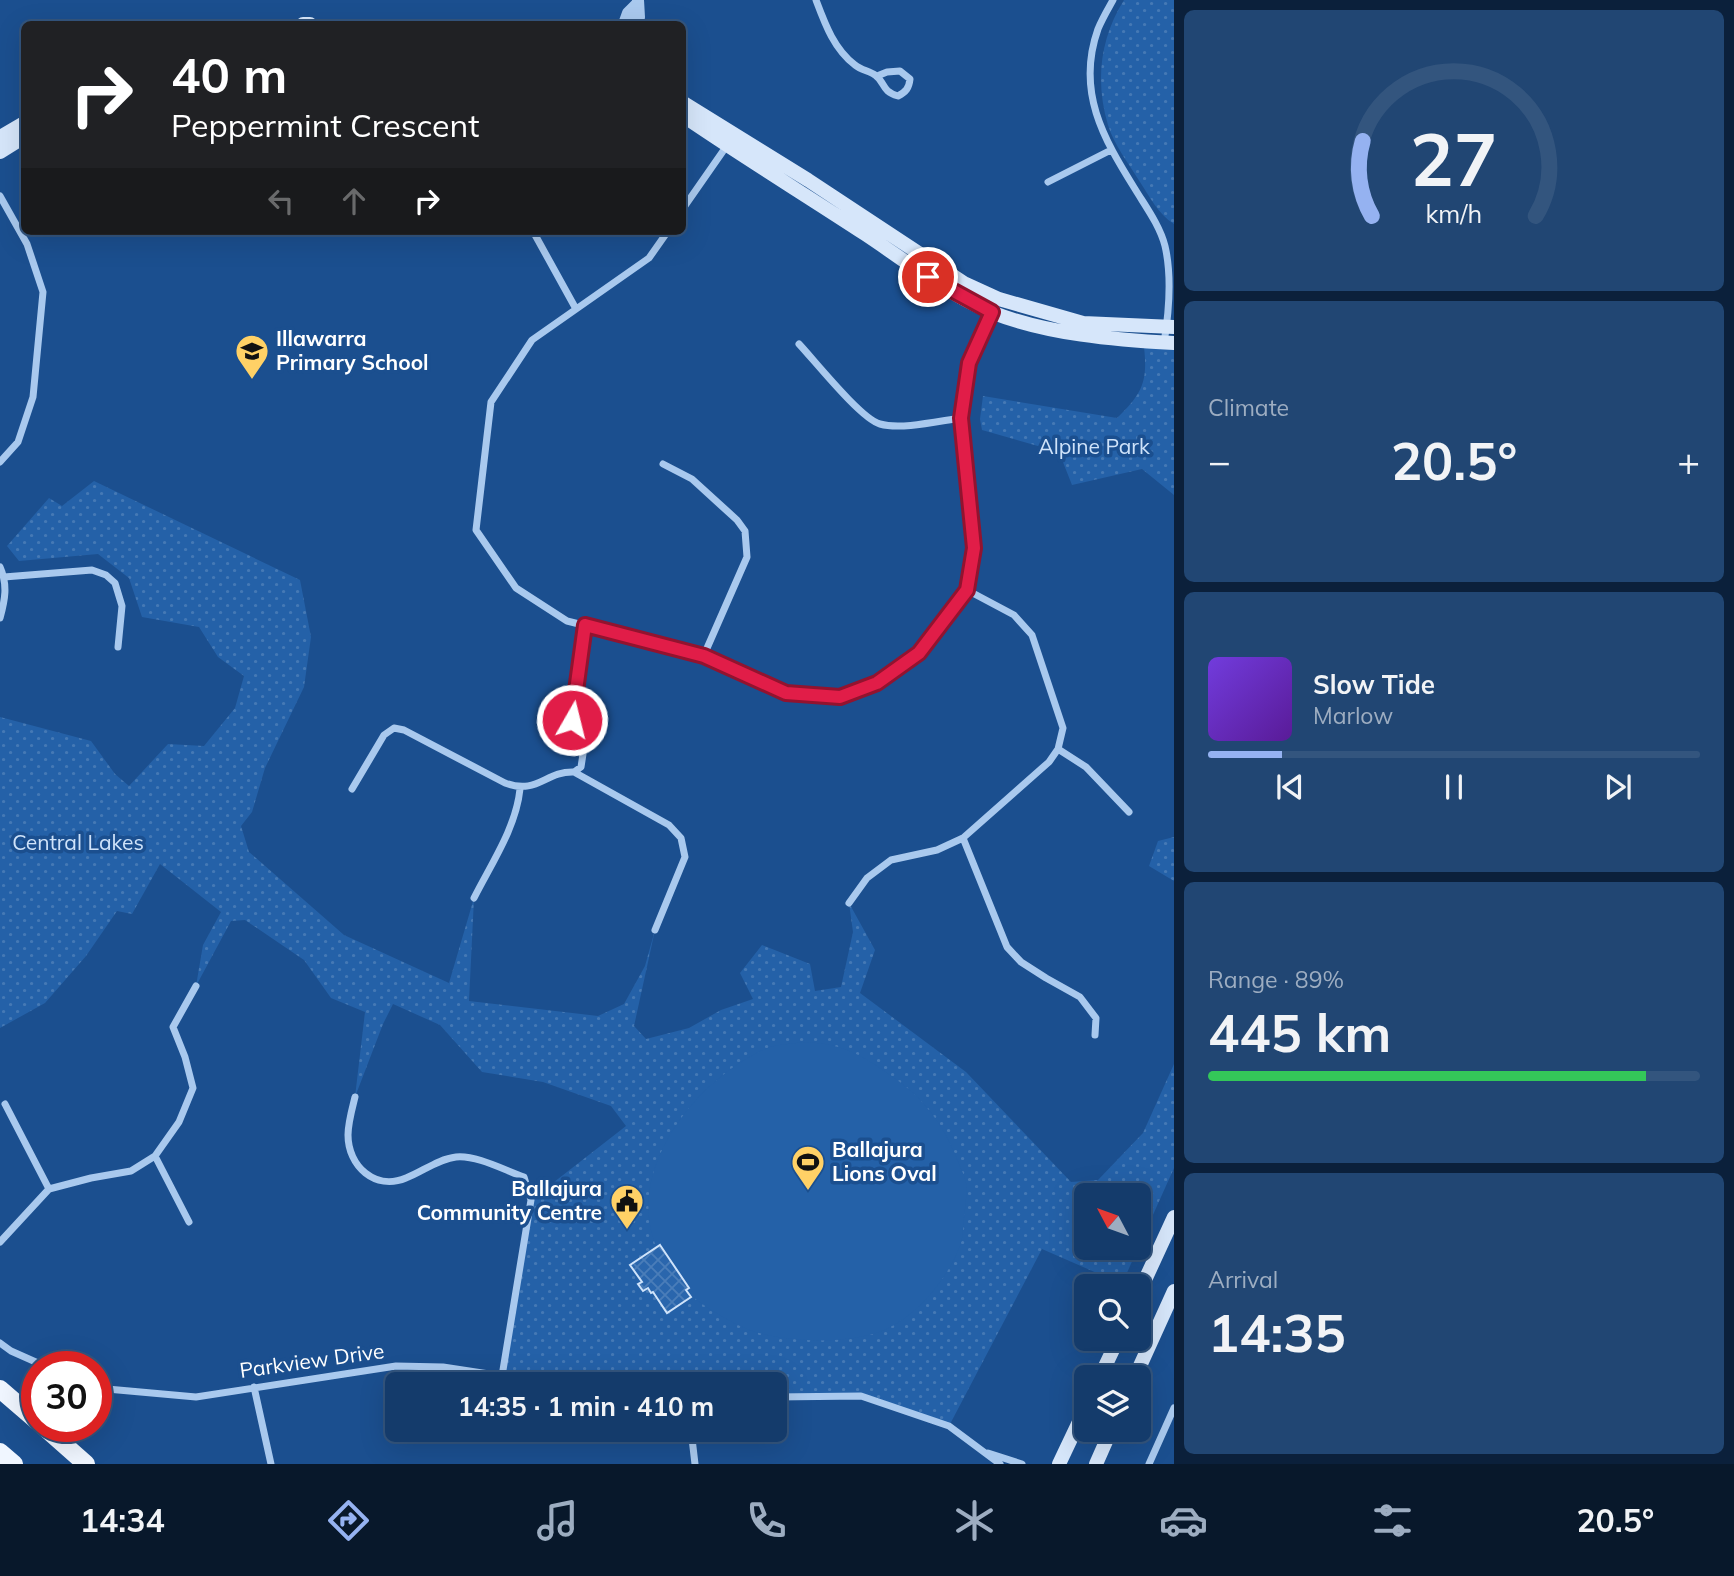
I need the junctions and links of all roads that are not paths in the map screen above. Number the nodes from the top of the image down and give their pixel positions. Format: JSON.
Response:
{"nodes":[{"id":1,"x":816,"y":0,"type":"edge"},
{"id":2,"x":1113,"y":0,"type":"edge"},
{"id":3,"x":638,"y":2,"type":"edge"},
{"id":4,"x":625,"y":21,"type":"edge"},
{"id":5,"x":638,"y":21,"type":"edge"},
{"id":6,"x":877,"y":76,"type":"junction"},
{"id":7,"x":686,"y":105,"type":"edge"},
{"id":8,"x":686,"y":117,"type":"edge"},
{"id":9,"x":21,"y":125,"type":"edge"},
{"id":10,"x":0,"y":137,"type":"edge"},
{"id":11,"x":21,"y":139,"type":"edge"},
{"id":12,"x":731,"y":141,"type":"junction"},
{"id":13,"x":1111,"y":150,"type":"junction"},
{"id":14,"x":0,"y":152,"type":"edge"},
{"id":15,"x":1048,"y":182,"type":"dead end"},
{"id":16,"x":0,"y":196,"type":"edge"},
{"id":17,"x":686,"y":204,"type":"edge"},
{"id":18,"x":21,"y":233,"type":"edge"},
{"id":19,"x":22,"y":235,"type":"edge"},
{"id":20,"x":535,"y":235,"type":"edge"},
{"id":21,"x":664,"y":235,"type":"edge"},
{"id":22,"x":1174,"y":241,"type":"edge"},
{"id":23,"x":1165,"y":245,"type":"junction"},
{"id":24,"x":995,"y":305,"type":"junction"},
{"id":25,"x":576,"y":309,"type":"junction"},
{"id":26,"x":1170,"y":327,"type":"edge"},
{"id":27,"x":1169,"y":343,"type":"edge"},
{"id":28,"x":799,"y":344,"type":"dead end"},
{"id":29,"x":961,"y":418,"type":"junction"},
{"id":30,"x":0,"y":463,"type":"edge"},
{"id":31,"x":663,"y":464,"type":"dead end"},
{"id":32,"x":0,"y":567,"type":"edge"},
{"id":33,"x":5,"y":577,"type":"junction"},
{"id":34,"x":967,"y":590,"type":"junction"},
{"id":35,"x":0,"y":618,"type":"edge"},
{"id":36,"x":585,"y":625,"type":"junction"},
{"id":37,"x":118,"y":647,"type":"dead end"},
{"id":38,"x":704,"y":656,"type":"junction"},
{"id":39,"x":1058,"y":749,"type":"junction"},
{"id":40,"x":574,"y":772,"type":"junction"},
{"id":41,"x":352,"y":789,"type":"dead end"},
{"id":42,"x":520,"y":789,"type":"junction"},
{"id":43,"x":1129,"y":812,"type":"dead end"},
{"id":44,"x":963,"y":838,"type":"junction"},
{"id":45,"x":474,"y":898,"type":"dead end"},
{"id":46,"x":849,"y":903,"type":"dead end"},
{"id":47,"x":655,"y":930,"type":"dead end"},
{"id":48,"x":196,"y":986,"type":"dead end"},
{"id":49,"x":1095,"y":1035,"type":"dead end"},
{"id":50,"x":355,"y":1097,"type":"dead end"},
{"id":51,"x":5,"y":1104,"type":"dead end"},
{"id":52,"x":155,"y":1156,"type":"junction"},
{"id":53,"x":50,"y":1189,"type":"junction"},
{"id":54,"x":1174,"y":1216,"type":"edge"},
{"id":55,"x":189,"y":1222,"type":"dead end"},
{"id":56,"x":0,"y":1242,"type":"edge"},
{"id":57,"x":1148,"y":1274,"type":"edge"},
{"id":58,"x":1174,"y":1291,"type":"edge"},
{"id":59,"x":0,"y":1343,"type":"edge"},
{"id":60,"x":21,"y":1356,"type":"edge"},
{"id":61,"x":1140,"y":1365,"type":"edge"},
{"id":62,"x":476,"y":1372,"type":"edge"},
{"id":63,"x":503,"y":1372,"type":"edge"},
{"id":64,"x":254,"y":1387,"type":"junction"},
{"id":65,"x":0,"y":1389,"type":"edge"},
{"id":66,"x":112,"y":1389,"type":"edge"},
{"id":67,"x":787,"y":1397,"type":"edge"},
{"id":68,"x":21,"y":1407,"type":"edge"},
{"id":69,"x":1174,"y":1408,"type":"edge"},
{"id":70,"x":1074,"y":1432,"type":"edge"},
{"id":71,"x":61,"y":1442,"type":"edge"},
{"id":72,"x":692,"y":1442,"type":"edge"},
{"id":73,"x":1106,"y":1442,"type":"edge"},
{"id":74,"x":0,"y":1452,"type":"edge"},
{"id":75,"x":985,"y":1452,"type":"junction"},
{"id":76,"x":14,"y":1464,"type":"edge"},
{"id":77,"x":86,"y":1464,"type":"edge"},
{"id":78,"x":271,"y":1464,"type":"edge"},
{"id":79,"x":695,"y":1464,"type":"edge"},
{"id":80,"x":1000,"y":1464,"type":"edge"},
{"id":81,"x":1022,"y":1464,"type":"edge"},
{"id":82,"x":1059,"y":1464,"type":"edge"},
{"id":83,"x":1096,"y":1464,"type":"edge"},
{"id":84,"x":1149,"y":1464,"type":"edge"}],
"edges":[{"from":1,"to":6,"type":"street"},
{"from":2,"to":13,"type":"street"},
{"from":3,"to":4,"type":"street"},
{"from":3,"to":5,"type":"street"},
{"from":6,"to":6,"type":"street"},
{"from":7,"to":12,"type":"main road"},
{"from":8,"to":12,"type":"main road"},
{"from":9,"to":10,"type":"main road"},
{"from":11,"to":14,"type":"main road"},
{"from":12,"to":17,"type":"street"},
{"from":12,"to":24,"type":"main road"},
{"from":13,"to":15,"type":"street"},
{"from":13,"to":23,"type":"street"},
{"from":16,"to":18,"type":"street"},
{"from":19,"to":30,"type":"street"},
{"from":20,"to":25,"type":"street"},
{"from":21,"to":25,"type":"street"},
{"from":22,"to":23,"type":"street"},
{"from":23,"to":26,"type":"street"},
{"from":24,"to":26,"type":"main road"},
{"from":24,"to":27,"type":"main road"},
{"from":24,"to":29,"type":"street"},
{"from":25,"to":36,"type":"street"},
{"from":26,"to":27,"type":"street"},
{"from":28,"to":29,"type":"street"},
{"from":29,"to":34,"type":"street"},
{"from":31,"to":38,"type":"street"},
{"from":32,"to":33,"type":"street"},
{"from":33,"to":35,"type":"street"},
{"from":33,"to":37,"type":"street"},
{"from":34,"to":38,"type":"street"},
{"from":34,"to":39,"type":"street"},
{"from":36,"to":38,"type":"street"},
{"from":36,"to":40,"type":"street"},
{"from":39,"to":43,"type":"street"},
{"from":39,"to":44,"type":"street"},
{"from":40,"to":42,"type":"street"},
{"from":40,"to":47,"type":"street"},
{"from":41,"to":42,"type":"street"},
{"from":42,"to":45,"type":"street"},
{"from":44,"to":46,"type":"street"},
{"from":44,"to":49,"type":"street"},
{"from":48,"to":52,"type":"street"},
{"from":50,"to":63,"type":"street"},
{"from":51,"to":53,"type":"street"},
{"from":52,"to":53,"type":"street"},
{"from":52,"to":55,"type":"street"},
{"from":53,"to":56,"type":"street"},
{"from":54,"to":57,"type":"main road"},
{"from":58,"to":61,"type":"main road"},
{"from":59,"to":60,"type":"street"},
{"from":62,"to":64,"type":"street","name":"Parkview Drive"},
{"from":64,"to":66,"type":"street","name":"Parkview Drive"},
{"from":64,"to":78,"type":"street"},
{"from":65,"to":68,"type":"main road"},
{"from":67,"to":75,"type":"street"},
{"from":69,"to":84,"type":"street"},
{"from":70,"to":82,"type":"main road"},
{"from":71,"to":77,"type":"main road"},
{"from":72,"to":79,"type":"street"},
{"from":73,"to":83,"type":"main road"},
{"from":74,"to":76,"type":"main road"},
{"from":75,"to":80,"type":"street"},
{"from":75,"to":81,"type":"street"}]}
